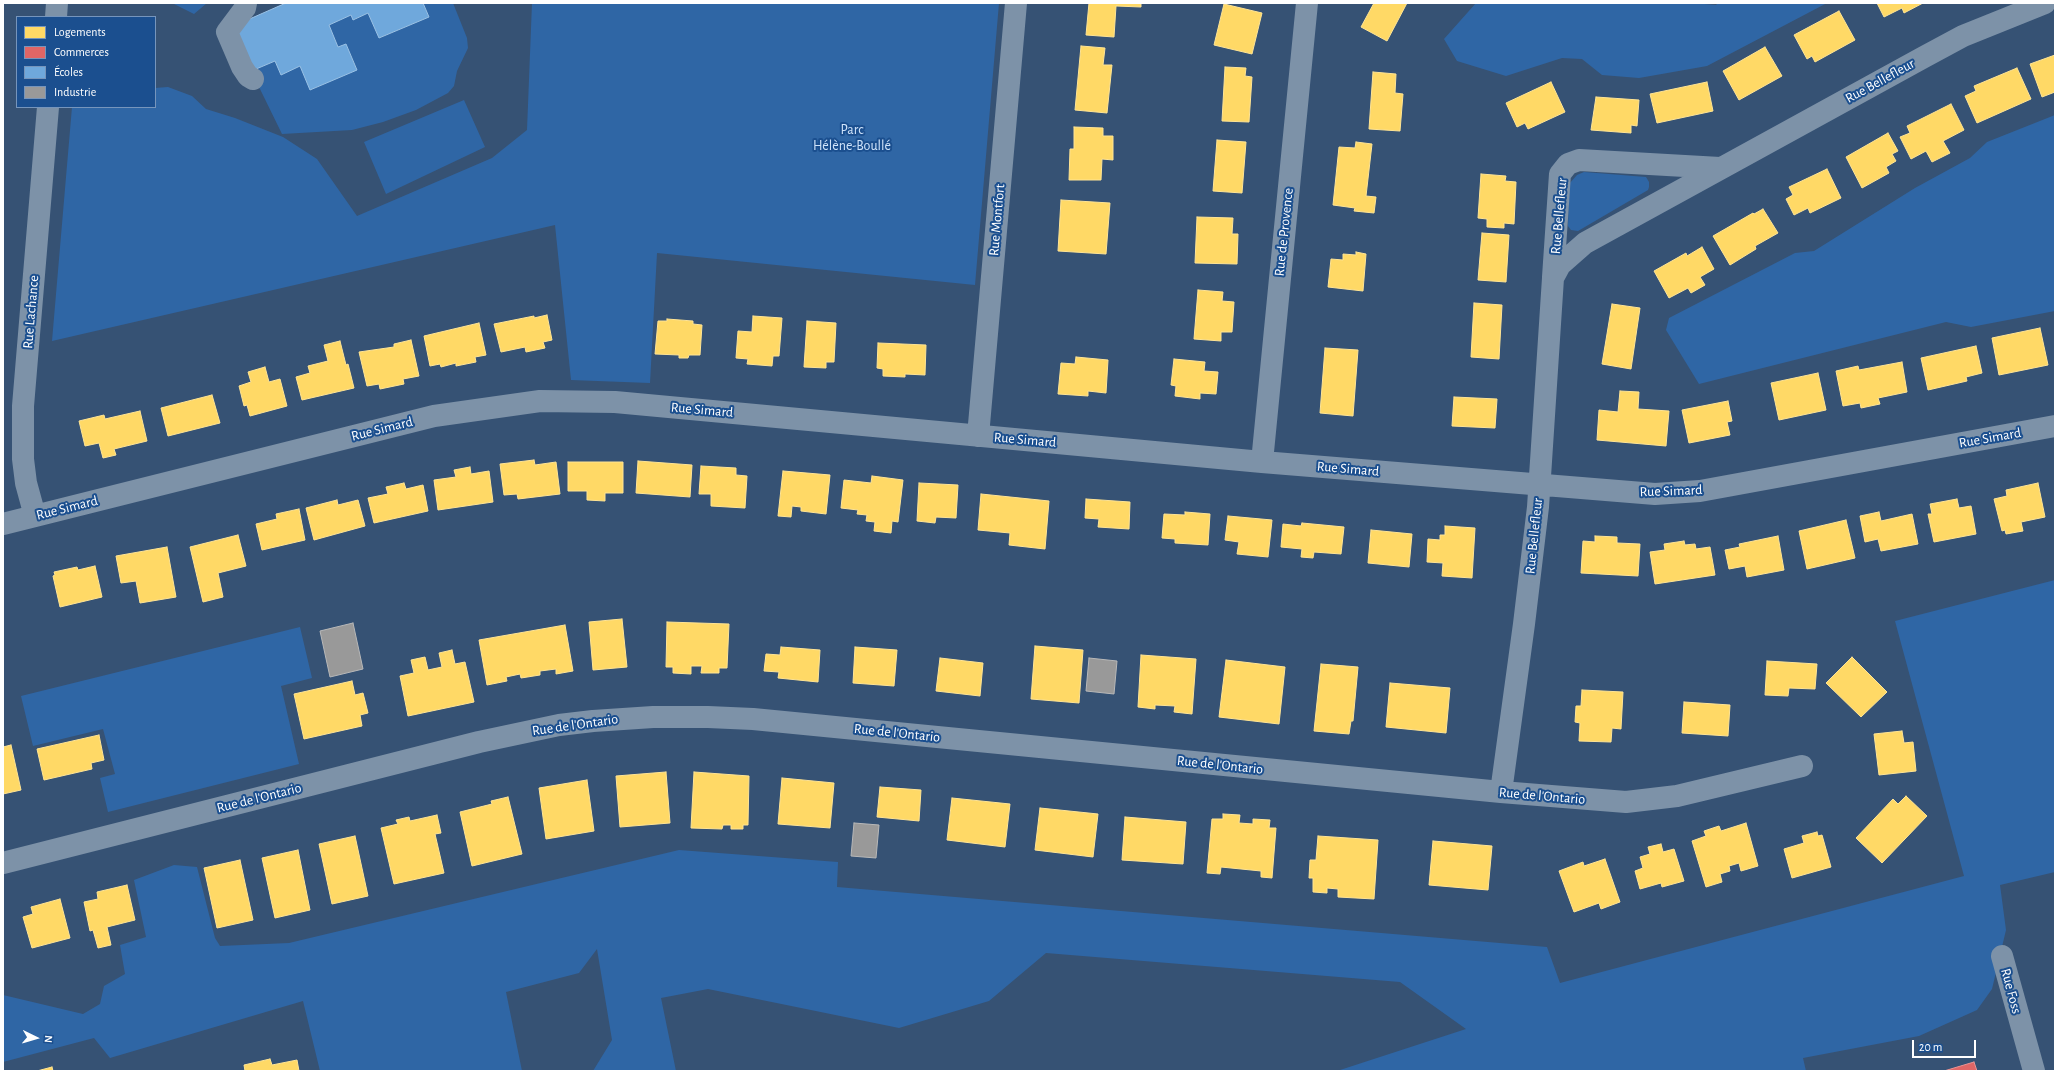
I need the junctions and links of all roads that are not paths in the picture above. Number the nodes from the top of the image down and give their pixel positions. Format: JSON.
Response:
{"nodes":[{"id":1,"x":57,"y":3,"type":"edge"},
{"id":2,"x":246,"y":3,"type":"edge"},
{"id":3,"x":1016,"y":3,"type":"edge"},
{"id":4,"x":1307,"y":3,"type":"edge"},
{"id":5,"x":2045,"y":3,"type":"edge"},
{"id":6,"x":56,"y":16,"type":"edge"},
{"id":7,"x":253,"y":79,"type":"dead end"},
{"id":8,"x":48,"y":108,"type":"edge"},
{"id":9,"x":1720,"y":168,"type":"junction"},
{"id":10,"x":1553,"y":278,"type":"junction"},
{"id":11,"x":2055,"y":426,"type":"edge"},
{"id":12,"x":978,"y":436,"type":"junction"},
{"id":13,"x":1262,"y":462,"type":"junction"},
{"id":14,"x":1540,"y":485,"type":"junction"},
{"id":15,"x":35,"y":516,"type":"junction"},
{"id":16,"x":3,"y":524,"type":"edge"},
{"id":17,"x":1802,"y":766,"type":"dead end"},
{"id":18,"x":1501,"y":792,"type":"junction"},
{"id":19,"x":3,"y":863,"type":"edge"},
{"id":20,"x":2002,"y":956,"type":"dead end"},
{"id":21,"x":2034,"y":1071,"type":"edge"}],
"edges":[{"from":1,"to":6,"type":"street"},
{"from":2,"to":7,"type":"street"},
{"from":3,"to":12,"type":"street","name":"Rue Montfort"},
{"from":4,"to":13,"type":"street","name":"Rue de Provence"},
{"from":5,"to":9,"type":"street","name":"Rue Bellefleur"},
{"from":8,"to":15,"type":"street","name":"Rue Lachance"},
{"from":9,"to":10,"type":"street","name":"Rue Bellefleur"},
{"from":9,"to":10,"type":"street","name":"Rue Bellefleur"},
{"from":10,"to":14,"type":"street","name":"Rue Bellefleur"},
{"from":11,"to":14,"type":"street","name":"Rue Simard"},
{"from":12,"to":13,"type":"street","name":"Rue Simard"},
{"from":12,"to":15,"type":"street","name":"Rue Simard"},
{"from":13,"to":14,"type":"street","name":"Rue Simard"},
{"from":14,"to":18,"type":"street","name":"Rue Bellefleur"},
{"from":15,"to":16,"type":"street","name":"Rue Simard"},
{"from":17,"to":18,"type":"street","name":"Rue de l'Ontario"},
{"from":18,"to":19,"type":"street","name":"Rue de l'Ontario"},
{"from":20,"to":21,"type":"street","name":"Rue Foss"}]}
